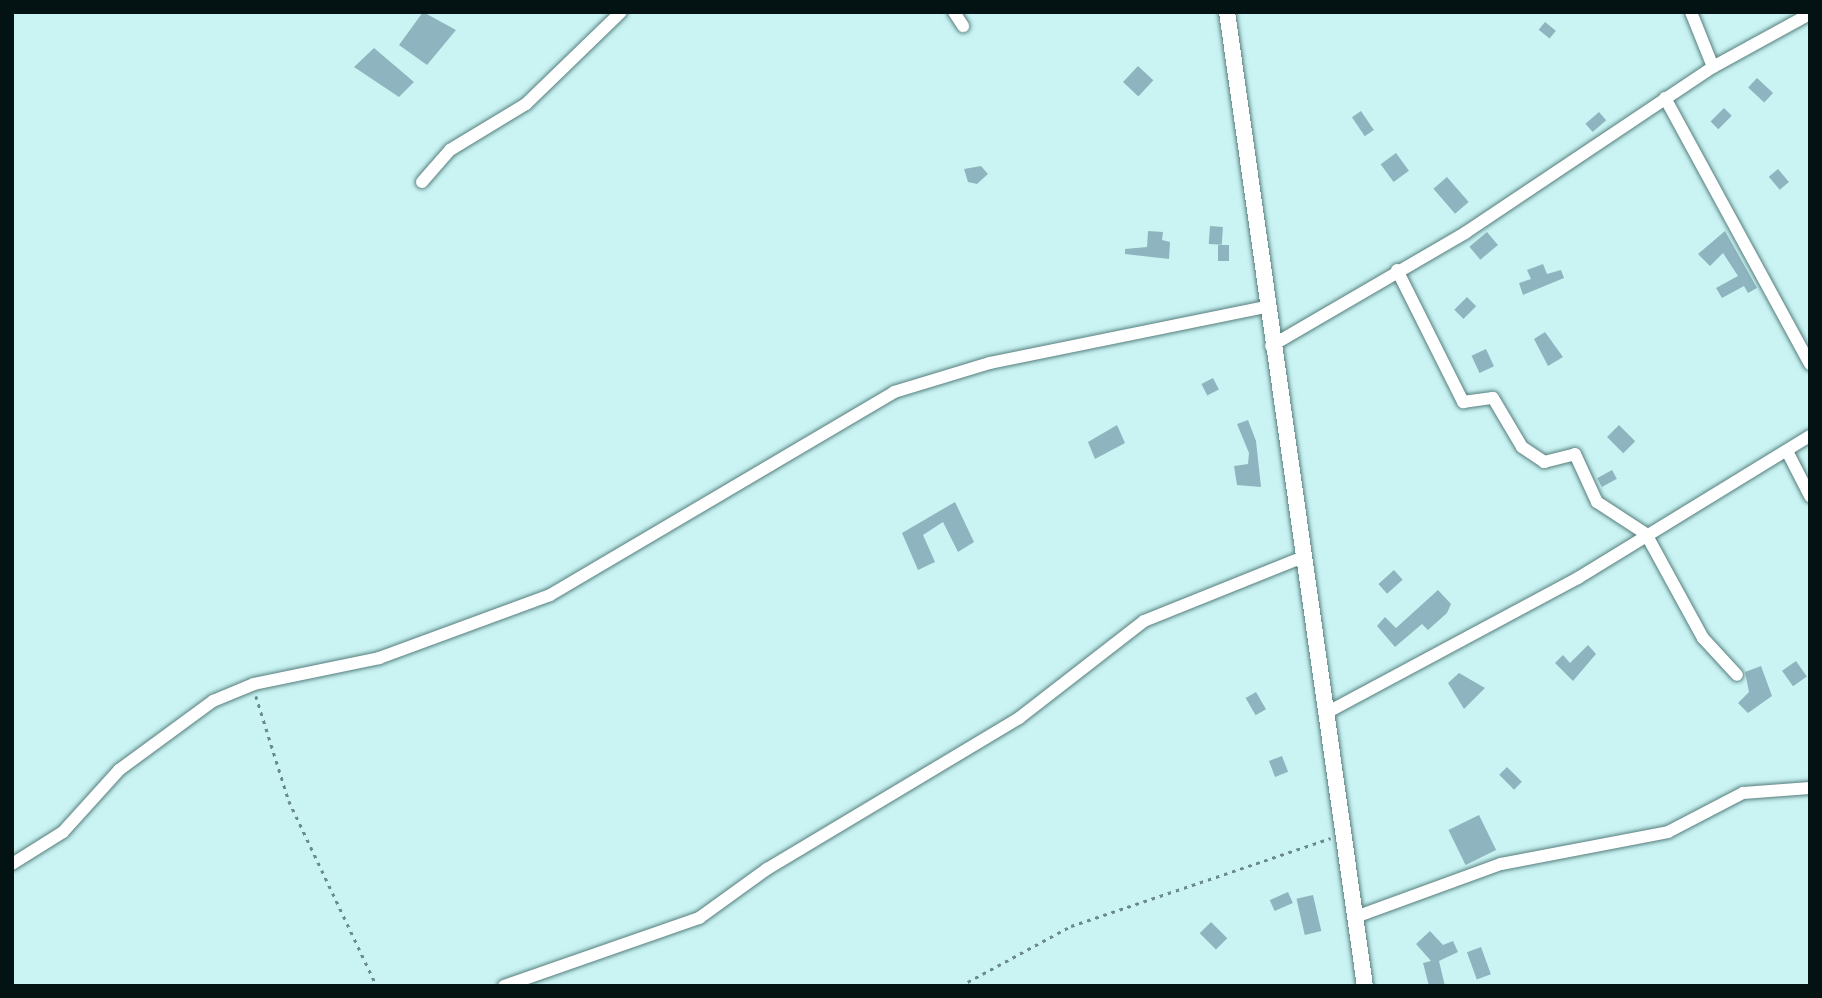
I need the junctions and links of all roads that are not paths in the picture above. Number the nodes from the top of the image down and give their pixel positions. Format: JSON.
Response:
{"nodes":[{"id":1,"x":621,"y":12,"type":"edge"},
{"id":2,"x":954,"y":12,"type":"edge"},
{"id":3,"x":1227,"y":12,"type":"edge"},
{"id":4,"x":1691,"y":12,"type":"edge"},
{"id":5,"x":1810,"y":14,"type":"edge"},
{"id":6,"x":963,"y":26,"type":"dead end"},
{"id":7,"x":1713,"y":67,"type":"junction"},
{"id":8,"x":1665,"y":98,"type":"junction"},
{"id":9,"x":422,"y":182,"type":"dead end"},
{"id":10,"x":1396,"y":270,"type":"junction"},
{"id":11,"x":1266,"y":307,"type":"junction"},
{"id":12,"x":1271,"y":346,"type":"junction"},
{"id":13,"x":1810,"y":364,"type":"edge"},
{"id":14,"x":1810,"y":436,"type":"edge"},
{"id":15,"x":1787,"y":452,"type":"junction"},
{"id":16,"x":1810,"y":496,"type":"edge"},
{"id":17,"x":1646,"y":534,"type":"junction"},
{"id":18,"x":1303,"y":557,"type":"junction"},
{"id":19,"x":1737,"y":674,"type":"dead end"},
{"id":20,"x":1328,"y":712,"type":"junction"},
{"id":21,"x":1810,"y":788,"type":"edge"},
{"id":22,"x":12,"y":864,"type":"edge"},
{"id":23,"x":1358,"y":916,"type":"junction"},
{"id":24,"x":504,"y":986,"type":"edge"},
{"id":25,"x":1365,"y":986,"type":"edge"}],
"edges":[{"from":1,"to":9,"type":"street"},
{"from":2,"to":6,"type":"street"},
{"from":3,"to":11,"type":"main road"},
{"from":4,"to":7,"type":"street"},
{"from":5,"to":7,"type":"street"},
{"from":7,"to":8,"type":"street"},
{"from":8,"to":10,"type":"street"},
{"from":8,"to":13,"type":"street"},
{"from":10,"to":12,"type":"street"},
{"from":10,"to":17,"type":"street"},
{"from":11,"to":12,"type":"main road"},
{"from":11,"to":22,"type":"street"},
{"from":12,"to":18,"type":"main road"},
{"from":14,"to":15,"type":"street"},
{"from":15,"to":16,"type":"street"},
{"from":15,"to":17,"type":"street"},
{"from":17,"to":19,"type":"street"},
{"from":17,"to":20,"type":"street"},
{"from":18,"to":20,"type":"main road"},
{"from":18,"to":24,"type":"street"},
{"from":20,"to":23,"type":"main road"},
{"from":21,"to":23,"type":"street"},
{"from":23,"to":25,"type":"main road"}]}
